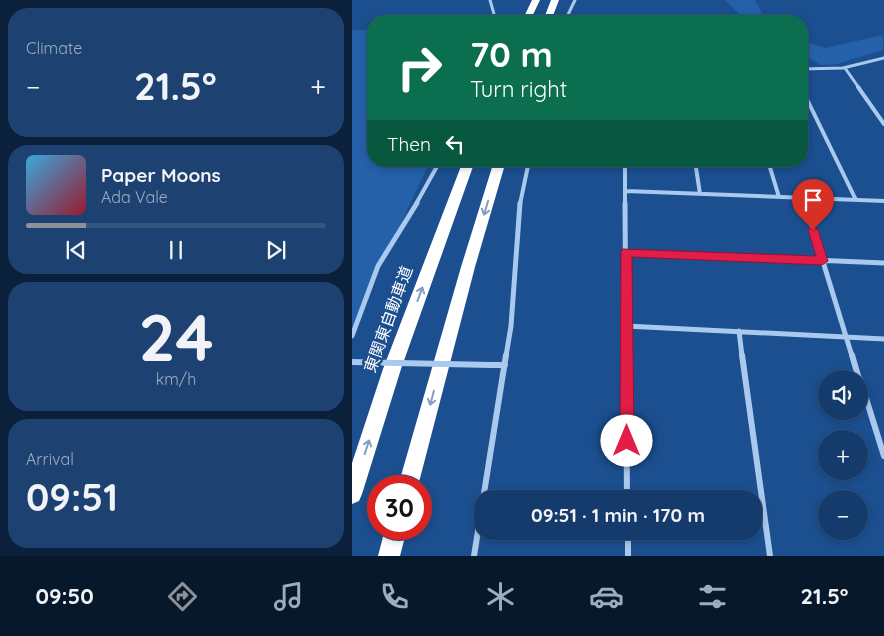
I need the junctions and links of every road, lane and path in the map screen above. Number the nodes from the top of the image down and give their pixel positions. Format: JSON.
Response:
{"nodes":[{"id":1,"x":490,"y":0,"type":"edge"},
{"id":2,"x":536,"y":0,"type":"edge"},
{"id":3,"x":556,"y":0,"type":"edge"},
{"id":4,"x":575,"y":0,"type":"edge"},
{"id":5,"x":494,"y":15,"type":"edge"},
{"id":6,"x":529,"y":15,"type":"edge"},
{"id":7,"x":550,"y":15,"type":"edge"},
{"id":8,"x":569,"y":15,"type":"edge"},
{"id":9,"x":884,"y":58,"type":"edge"},
{"id":10,"x":845,"y":68,"type":"junction"},
{"id":11,"x":808,"y":69,"type":"edge"},
{"id":12,"x":808,"y":101,"type":"edge"},
{"id":13,"x":884,"y":124,"type":"edge"},
{"id":14,"x":437,"y":167,"type":"edge"},
{"id":15,"x":467,"y":167,"type":"edge"},
{"id":16,"x":498,"y":167,"type":"edge"},
{"id":17,"x":528,"y":167,"type":"edge"},
{"id":18,"x":626,"y":167,"type":"edge"},
{"id":19,"x":696,"y":167,"type":"edge"},
{"id":20,"x":770,"y":167,"type":"edge"},
{"id":21,"x":626,"y":191,"type":"junction"},
{"id":22,"x":700,"y":194,"type":"junction"},
{"id":23,"x":779,"y":197,"type":"junction"},
{"id":24,"x":803,"y":198,"type":"junction"},
{"id":25,"x":856,"y":200,"type":"junction"},
{"id":26,"x":884,"y":201,"type":"edge"},
{"id":27,"x":626,"y":252,"type":"junction"},
{"id":28,"x":822,"y":261,"type":"junction"},
{"id":29,"x":884,"y":263,"type":"edge"},
{"id":30,"x":626,"y":326,"type":"junction"},
{"id":31,"x":739,"y":331,"type":"junction"},
{"id":32,"x":352,"y":336,"type":"edge"},
{"id":33,"x":846,"y":337,"type":"junction"},
{"id":34,"x":884,"y":339,"type":"edge"},
{"id":35,"x":352,"y":362,"type":"edge"},
{"id":36,"x":505,"y":365,"type":"junction"},
{"id":37,"x":856,"y":370,"type":"edge"},
{"id":38,"x":868,"y":407,"type":"edge"},
{"id":39,"x":884,"y":456,"type":"edge"},
{"id":40,"x":411,"y":475,"type":"edge"},
{"id":41,"x":627,"y":490,"type":"edge"},
{"id":42,"x":352,"y":494,"type":"edge"},
{"id":43,"x":393,"y":540,"type":"edge"},
{"id":44,"x":628,"y":540,"type":"edge"},
{"id":45,"x":389,"y":556,"type":"edge"},
{"id":46,"x":474,"y":556,"type":"edge"},
{"id":47,"x":628,"y":556,"type":"edge"},
{"id":48,"x":770,"y":556,"type":"edge"}],
"edges":[{"from":1,"to":5,"type":"street"},
{"from":2,"to":6,"type":"highway"},
{"from":3,"to":7,"type":"highway"},
{"from":4,"to":8,"type":"street"},
{"from":9,"to":10,"type":"street"},
{"from":10,"to":11,"type":"street"},
{"from":10,"to":13,"type":"street"},
{"from":12,"to":25,"type":"street"},
{"from":14,"to":32,"type":"street"},
{"from":42,"to":15,"type":"highway","name":"東関東自動車道","one_way":true},
{"from":16,"to":40,"type":"highway","one_way":true},
{"from":17,"to":36,"type":"street"},
{"from":18,"to":21,"type":"street"},
{"from":19,"to":22,"type":"street"},
{"from":20,"to":23,"type":"street"},
{"from":21,"to":22,"type":"street"},
{"from":21,"to":27,"type":"street"},
{"from":22,"to":23,"type":"street"},
{"from":23,"to":24,"type":"street"},
{"from":24,"to":25,"type":"street"},
{"from":24,"to":28,"type":"street"},
{"from":25,"to":26,"type":"street"},
{"from":27,"to":28,"type":"street"},
{"from":27,"to":30,"type":"street"},
{"from":28,"to":29,"type":"street"},
{"from":28,"to":33,"type":"street"},
{"from":30,"to":31,"type":"street"},
{"from":30,"to":41,"type":"street"},
{"from":31,"to":33,"type":"street"},
{"from":31,"to":48,"type":"street"},
{"from":33,"to":34,"type":"street"},
{"from":33,"to":37,"type":"street"},
{"from":35,"to":36,"type":"street","bridge":true},
{"from":36,"to":46,"type":"street"},
{"from":38,"to":39,"type":"street"},
{"from":43,"to":45,"type":"highway"},
{"from":44,"to":47,"type":"street"}]}
